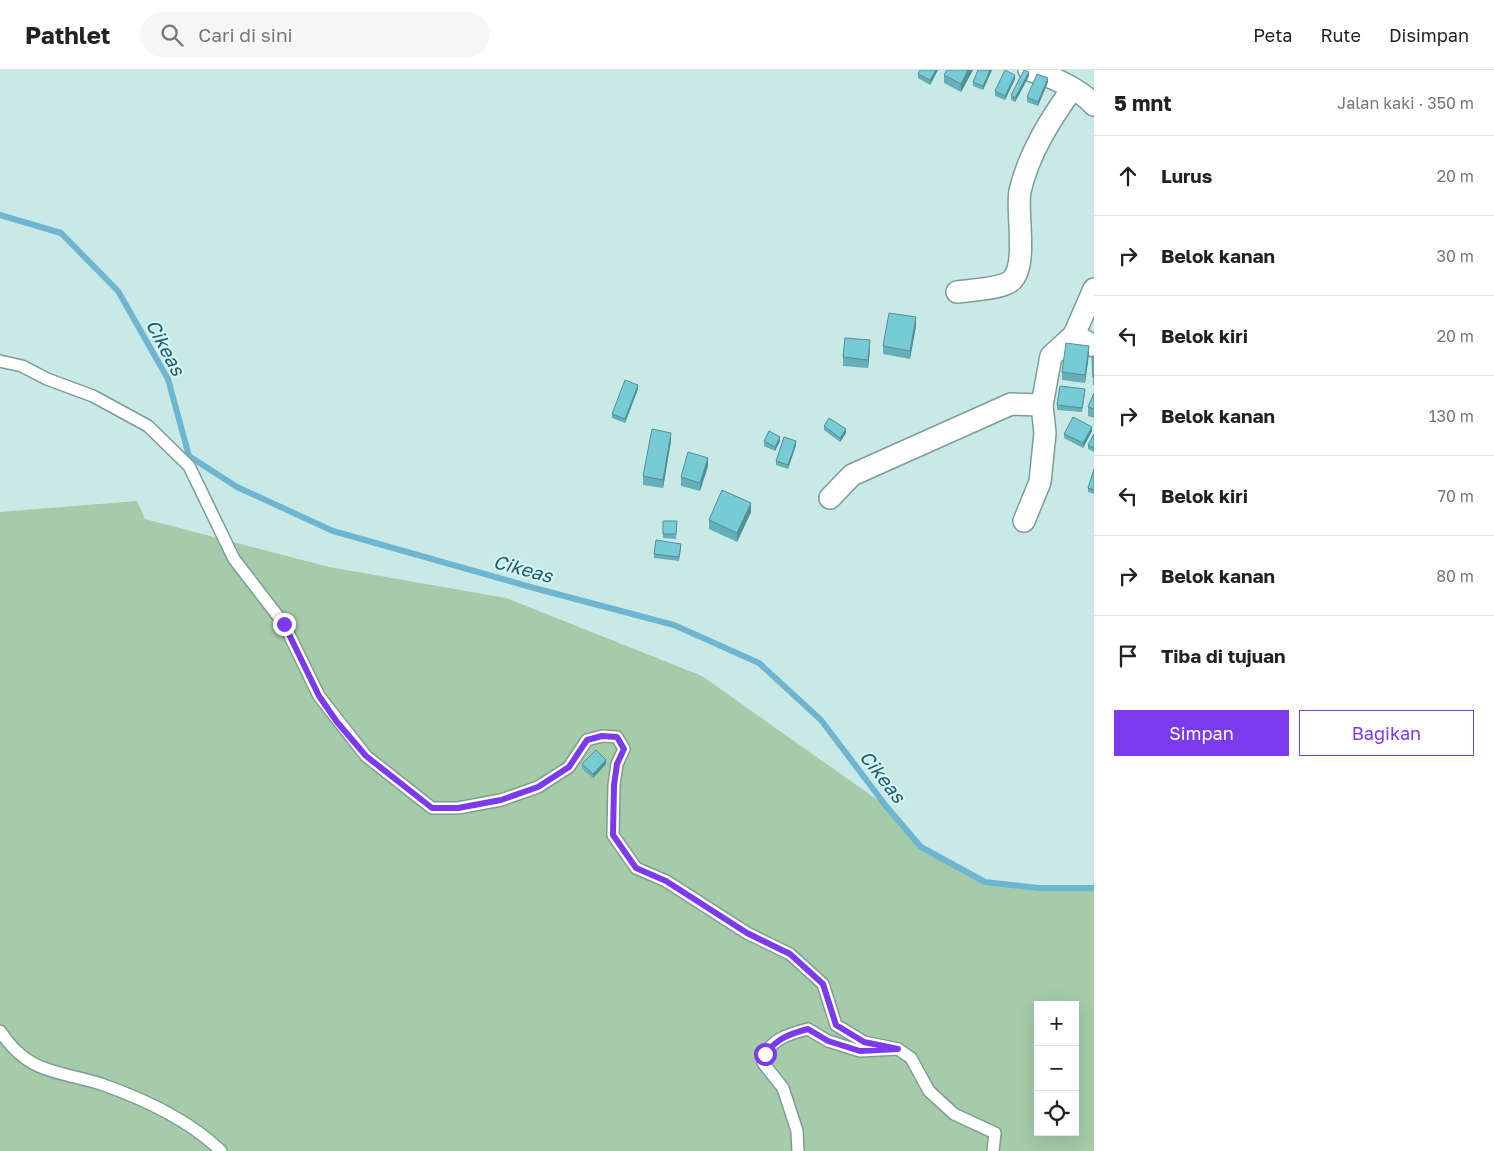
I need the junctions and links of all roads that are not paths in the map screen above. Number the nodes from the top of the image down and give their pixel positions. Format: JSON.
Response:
{"nodes":[{"id":1,"x":1029,"y":70,"type":"edge"},
{"id":2,"x":1072,"y":89,"type":"junction"},
{"id":3,"x":1094,"y":105,"type":"edge"},
{"id":4,"x":1094,"y":289,"type":"edge"},
{"id":5,"x":957,"y":292,"type":"dead end"},
{"id":6,"x":1074,"y":335,"type":"junction"},
{"id":7,"x":1094,"y":346,"type":"edge"},
{"id":8,"x":0,"y":361,"type":"edge"},
{"id":9,"x":1042,"y":405,"type":"junction"},
{"id":10,"x":830,"y":498,"type":"dead end"},
{"id":11,"x":1024,"y":521,"type":"dead end"},
{"id":12,"x":0,"y":1031,"type":"edge"},
{"id":13,"x":898,"y":1049,"type":"junction"},
{"id":14,"x":221,"y":1151,"type":"edge"},
{"id":15,"x":798,"y":1151,"type":"edge"},
{"id":16,"x":993,"y":1151,"type":"edge"}],
"edges":[{"from":1,"to":2,"type":"street"},
{"from":2,"to":3,"type":"street"},
{"from":2,"to":5,"type":"street"},
{"from":4,"to":6,"type":"street"},
{"from":6,"to":7,"type":"street"},
{"from":6,"to":9,"type":"street"},
{"from":8,"to":13,"type":"lane"},
{"from":9,"to":10,"type":"street"},
{"from":9,"to":11,"type":"street"},
{"from":12,"to":14,"type":"lane"},
{"from":13,"to":15,"type":"lane"},
{"from":13,"to":16,"type":"lane"}]}
